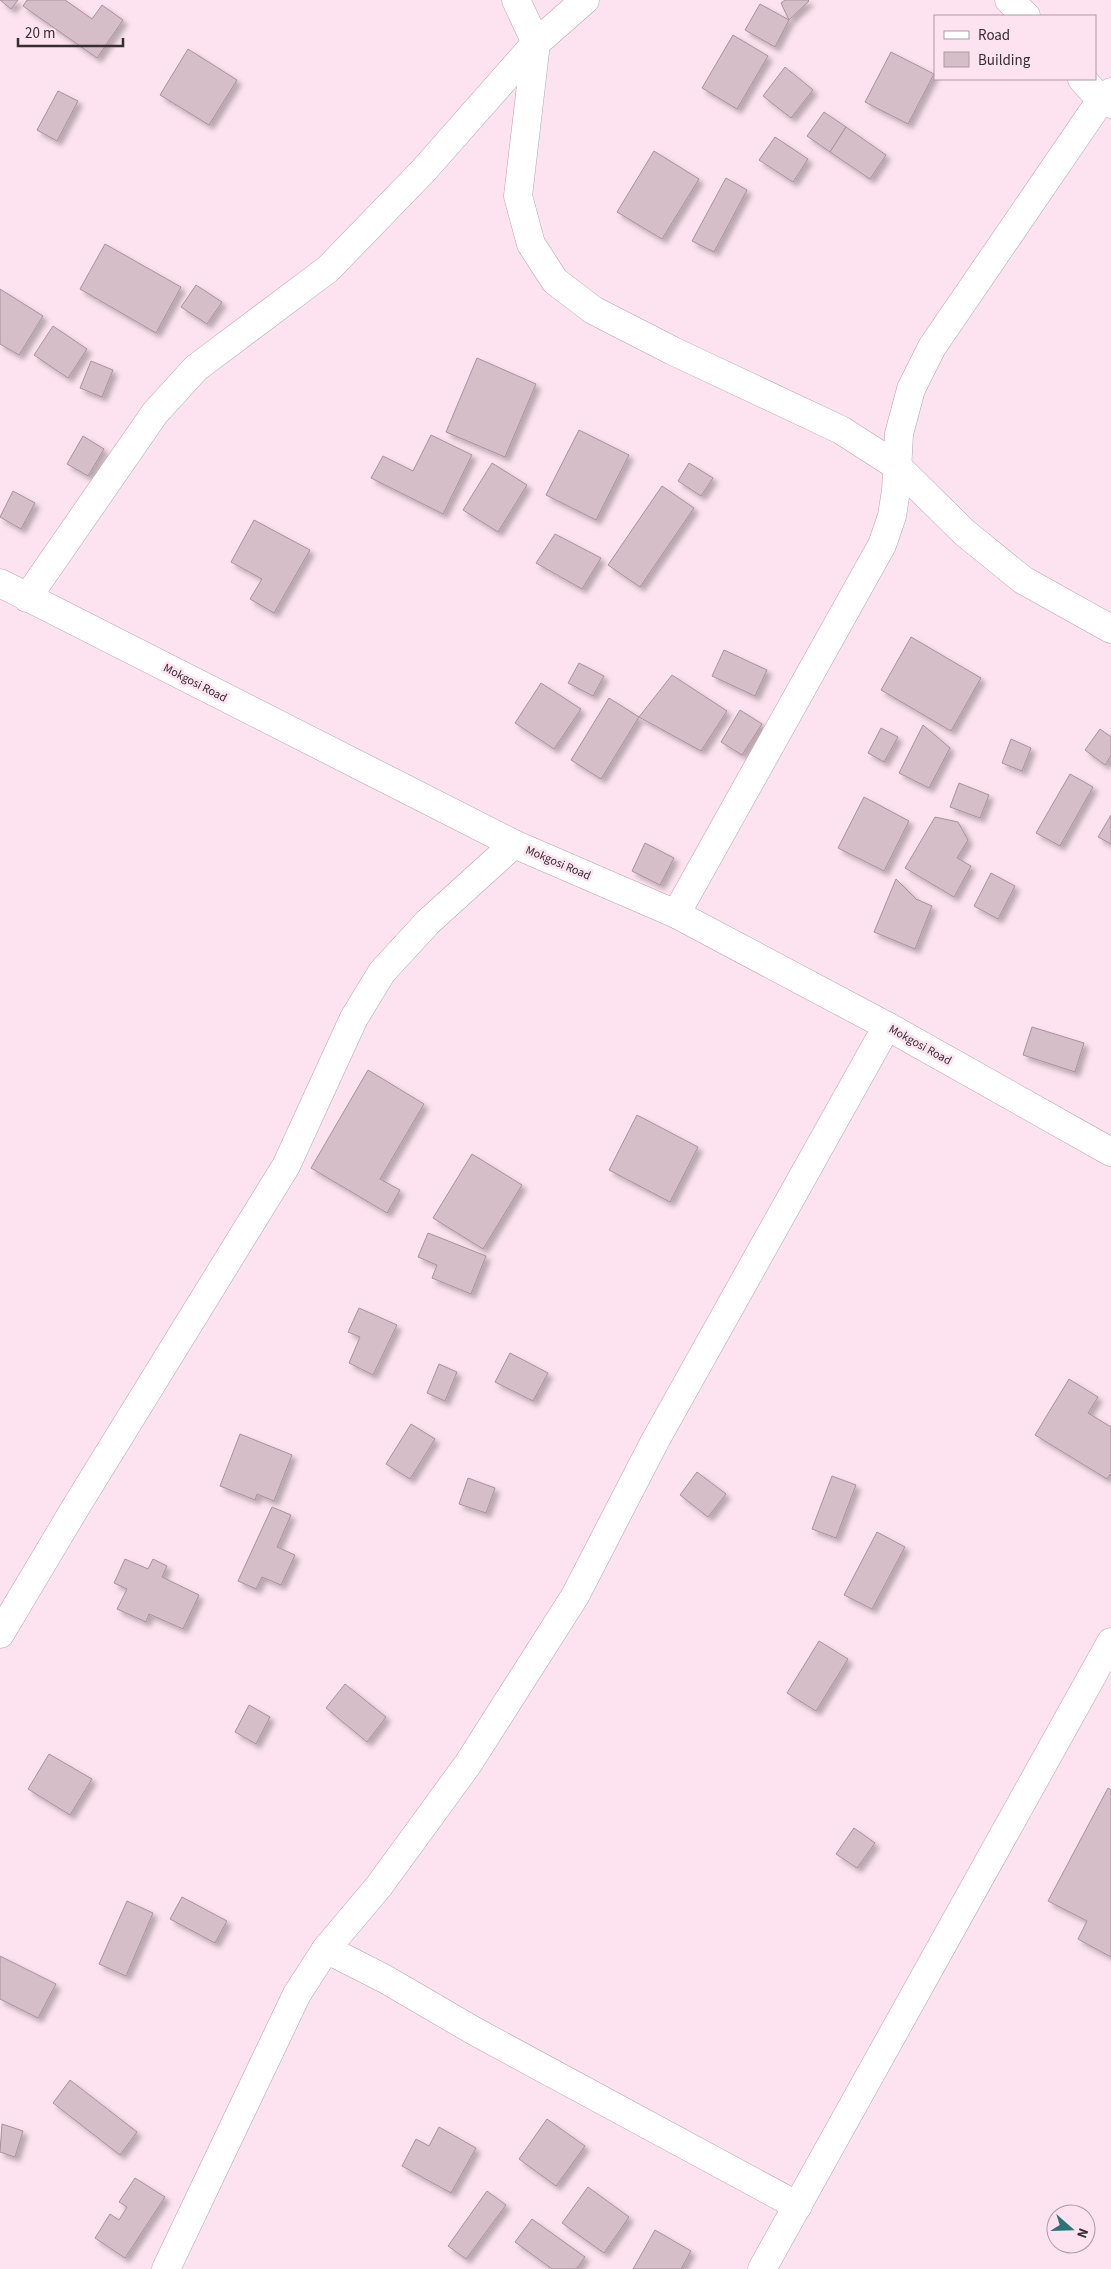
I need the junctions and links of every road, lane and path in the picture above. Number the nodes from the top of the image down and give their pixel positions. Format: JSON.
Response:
{"nodes":[{"id":1,"x":516,"y":0,"type":"edge"},
{"id":2,"x":585,"y":0,"type":"edge"},
{"id":3,"x":1009,"y":0,"type":"edge"},
{"id":4,"x":1025,"y":15,"type":"edge"},
{"id":5,"x":536,"y":43,"type":"junction"},
{"id":6,"x":1083,"y":80,"type":"edge"},
{"id":7,"x":1108,"y":98,"type":"edge"},
{"id":8,"x":897,"y":466,"type":"junction"},
{"id":9,"x":0,"y":583,"type":"edge"},
{"id":10,"x":28,"y":598,"type":"junction"},
{"id":11,"x":1111,"y":629,"type":"edge"},
{"id":12,"x":514,"y":844,"type":"junction"},
{"id":13,"x":676,"y":914,"type":"junction"},
{"id":14,"x":887,"y":1026,"type":"junction"},
{"id":15,"x":1111,"y":1152,"type":"edge"},
{"id":16,"x":0,"y":1634,"type":"edge"},
{"id":17,"x":1111,"y":1642,"type":"edge"},
{"id":18,"x":326,"y":1949,"type":"junction"},
{"id":19,"x":798,"y":2206,"type":"junction"},
{"id":20,"x":166,"y":2269,"type":"edge"},
{"id":21,"x":762,"y":2269,"type":"edge"}],
"edges":[{"from":1,"to":5,"type":"street"},
{"from":2,"to":5,"type":"street"},
{"from":3,"to":4,"type":"street"},
{"from":5,"to":8,"type":"street"},
{"from":5,"to":10,"type":"street"},
{"from":6,"to":7,"type":"street"},
{"from":7,"to":8,"type":"street"},
{"from":8,"to":11,"type":"street"},
{"from":8,"to":13,"type":"street"},
{"from":9,"to":10,"type":"street","name":"Mokgosi Road"},
{"from":10,"to":12,"type":"street","name":"Mokgosi Road"},
{"from":12,"to":13,"type":"street","name":"Mokgosi Road"},
{"from":12,"to":16,"type":"street"},
{"from":13,"to":14,"type":"street","name":"Mokgosi Road"},
{"from":14,"to":15,"type":"street","name":"Mokgosi Road"},
{"from":14,"to":18,"type":"street"},
{"from":17,"to":19,"type":"street"},
{"from":18,"to":19,"type":"street"},
{"from":18,"to":20,"type":"street"},
{"from":19,"to":21,"type":"street"}]}
